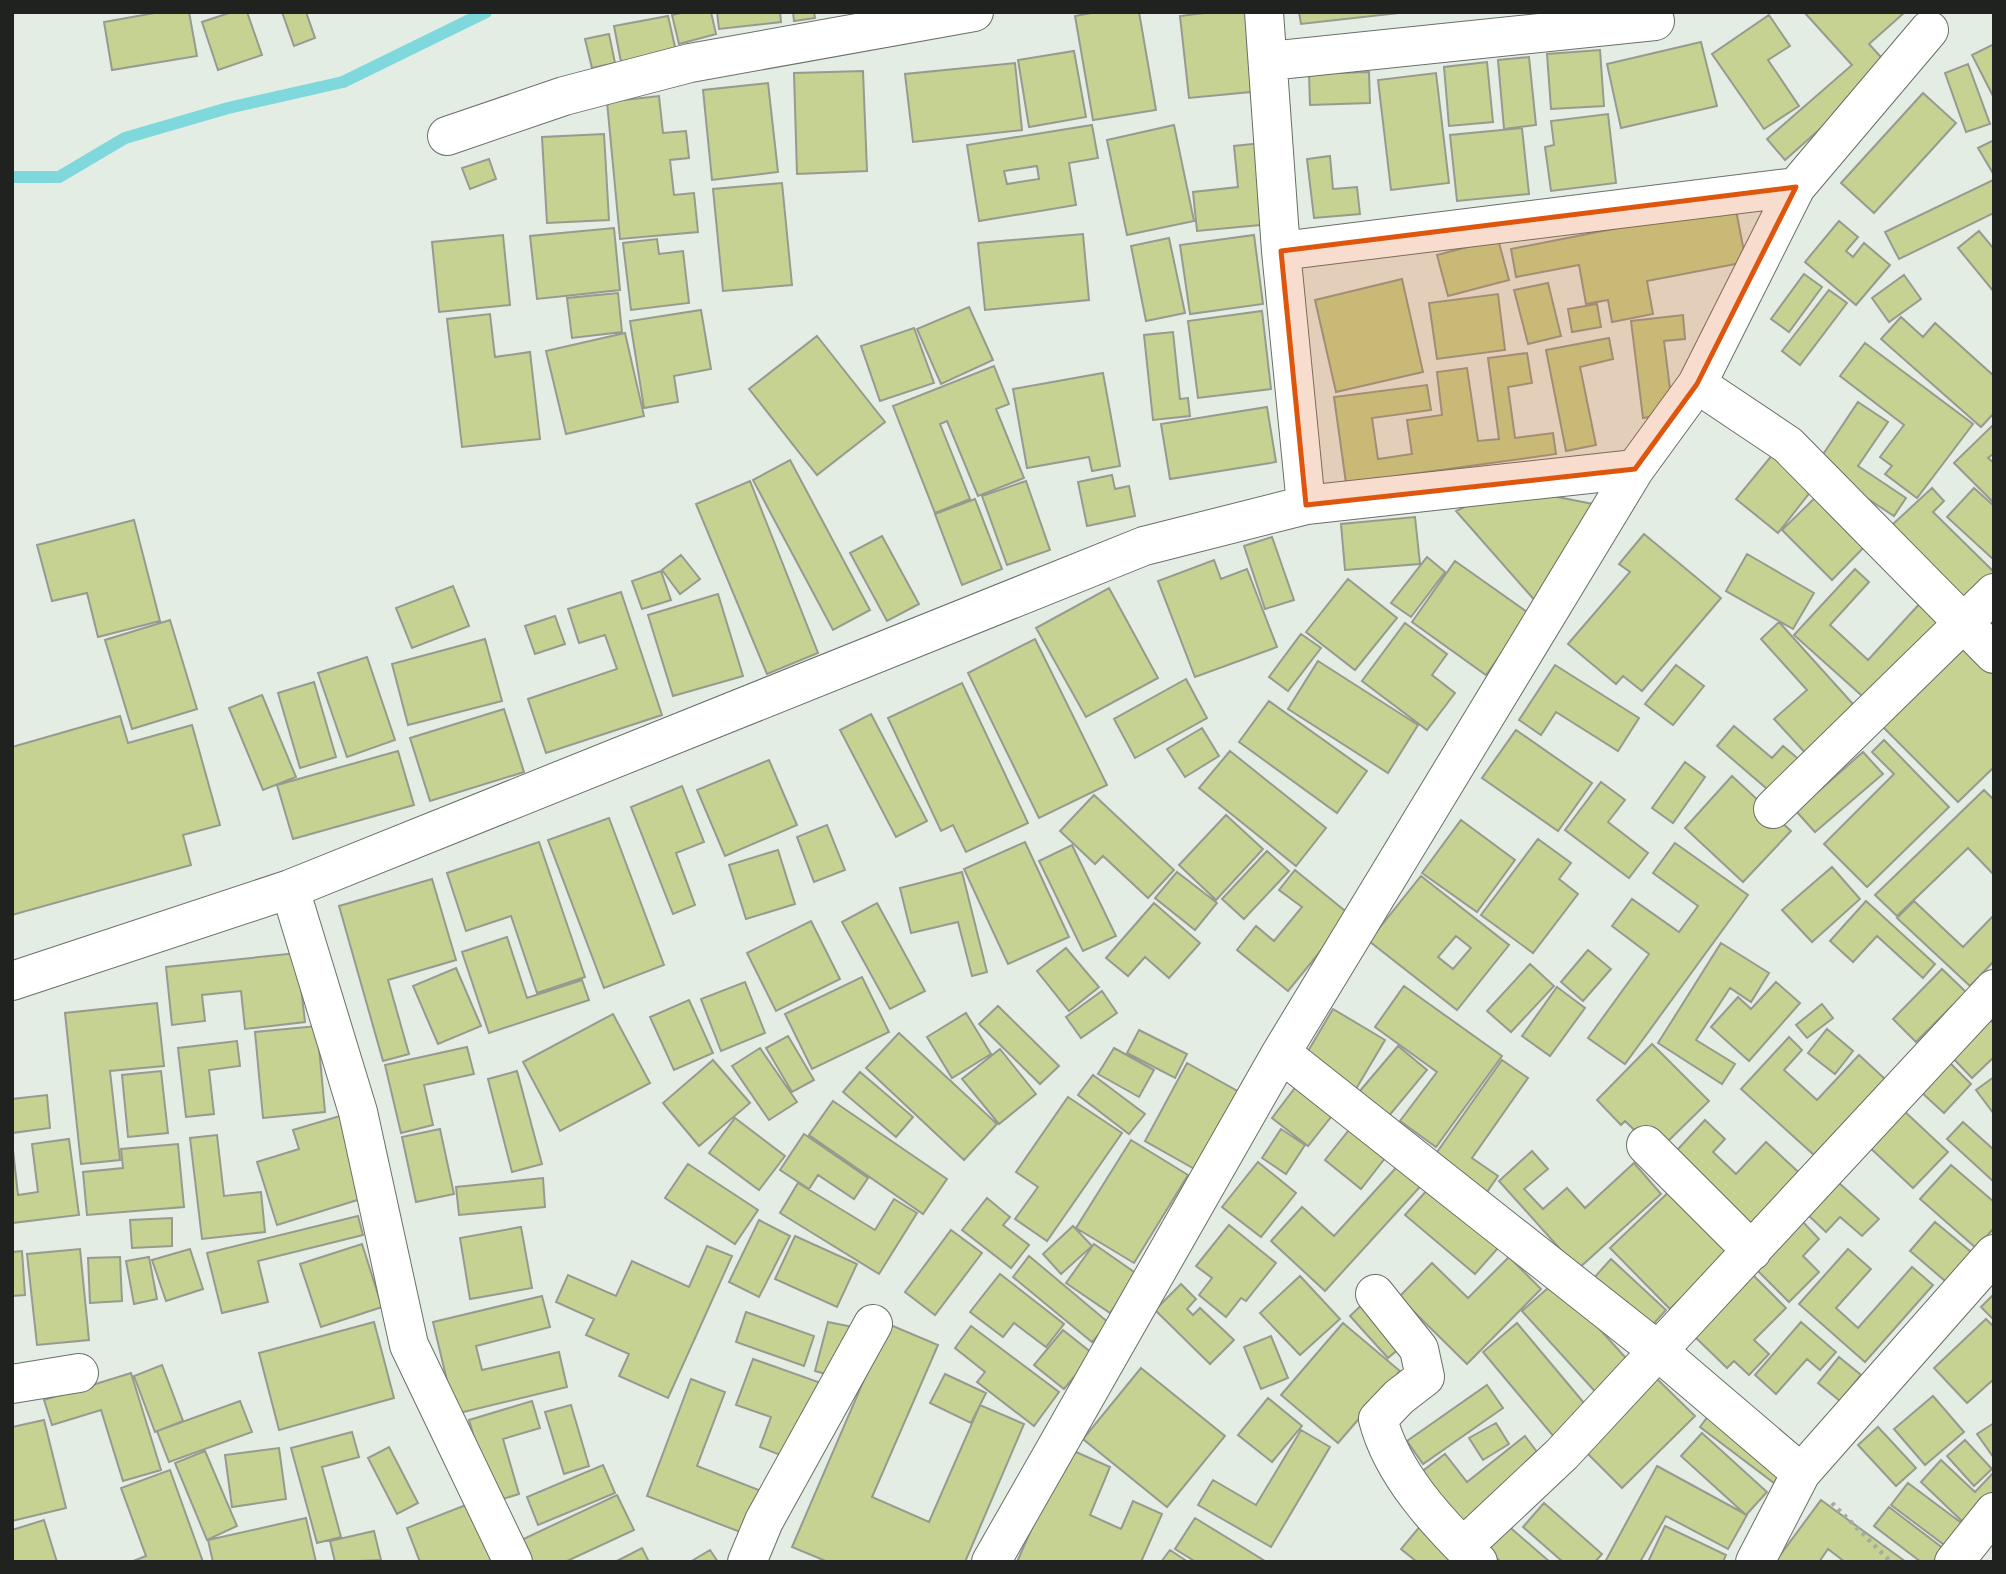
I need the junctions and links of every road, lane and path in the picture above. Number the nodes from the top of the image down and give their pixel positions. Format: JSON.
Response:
{"nodes":[{"id":1,"x":974,"y":12,"type":"edge"},
{"id":2,"x":1264,"y":12,"type":"edge"},
{"id":3,"x":1655,"y":20,"type":"dead end"},
{"id":4,"x":1929,"y":30,"type":"dead end"},
{"id":5,"x":1269,"y":61,"type":"junction"},
{"id":6,"x":447,"y":136,"type":"dead end"},
{"id":7,"x":1796,"y":187,"type":"junction"},
{"id":8,"x":1281,"y":251,"type":"junction"},
{"id":9,"x":1697,"y":384,"type":"junction"},
{"id":10,"x":1634,"y":470,"type":"junction"},
{"id":11,"x":1306,"y":505,"type":"junction"},
{"id":12,"x":1994,"y":593,"type":"edge"},
{"id":13,"x":1962,"y":624,"type":"junction"},
{"id":14,"x":1994,"y":654,"type":"edge"},
{"id":15,"x":1773,"y":809,"type":"dead end"},
{"id":16,"x":290,"y":888,"type":"junction"},
{"id":17,"x":12,"y":981,"type":"edge"},
{"id":18,"x":1994,"y":989,"type":"edge"},
{"id":19,"x":1281,"y":1053,"type":"junction"},
{"id":20,"x":1646,"y":1145,"type":"dead end"},
{"id":21,"x":1752,"y":1251,"type":"junction"},
{"id":22,"x":1994,"y":1254,"type":"edge"},
{"id":23,"x":1375,"y":1294,"type":"dead end"},
{"id":24,"x":873,"y":1324,"type":"dead end"},
{"id":25,"x":1658,"y":1350,"type":"junction"},
{"id":26,"x":79,"y":1373,"type":"dead end"},
{"id":27,"x":12,"y":1384,"type":"edge"},
{"id":28,"x":1801,"y":1472,"type":"junction"},
{"id":29,"x":1994,"y":1512,"type":"edge"},
{"id":30,"x":1470,"y":1554,"type":"edge"},
{"id":31,"x":513,"y":1562,"type":"edge"},
{"id":32,"x":747,"y":1562,"type":"edge"},
{"id":33,"x":991,"y":1562,"type":"edge"},
{"id":34,"x":1755,"y":1562,"type":"edge"},
{"id":35,"x":1891,"y":1562,"type":"edge"},
{"id":36,"x":1954,"y":1562,"type":"edge"}],
"edges":[{"from":1,"to":6,"type":"street"},
{"from":2,"to":5,"type":"street"},
{"from":3,"to":5,"type":"street"},
{"from":4,"to":7,"type":"street"},
{"from":5,"to":8,"type":"street"},
{"from":7,"to":8,"type":"street"},
{"from":7,"to":9,"type":"street"},
{"from":8,"to":11,"type":"street"},
{"from":9,"to":10,"type":"street"},
{"from":9,"to":13,"type":"street"},
{"from":10,"to":11,"type":"street"},
{"from":10,"to":19,"type":"street"},
{"from":11,"to":16,"type":"street"},
{"from":12,"to":13,"type":"street"},
{"from":13,"to":14,"type":"street"},
{"from":13,"to":15,"type":"street"},
{"from":16,"to":17,"type":"street"},
{"from":16,"to":31,"type":"street"},
{"from":18,"to":21,"type":"street"},
{"from":19,"to":25,"type":"street"},
{"from":19,"to":33,"type":"street"},
{"from":20,"to":21,"type":"street"},
{"from":21,"to":25,"type":"street"},
{"from":22,"to":28,"type":"street"},
{"from":23,"to":30,"type":"street"},
{"from":24,"to":32,"type":"street"},
{"from":25,"to":28,"type":"street"},
{"from":25,"to":30,"type":"street"},
{"from":26,"to":27,"type":"street"},
{"from":28,"to":34,"type":"street"},
{"from":28,"to":35,"type":"path"},
{"from":29,"to":36,"type":"street"}]}
